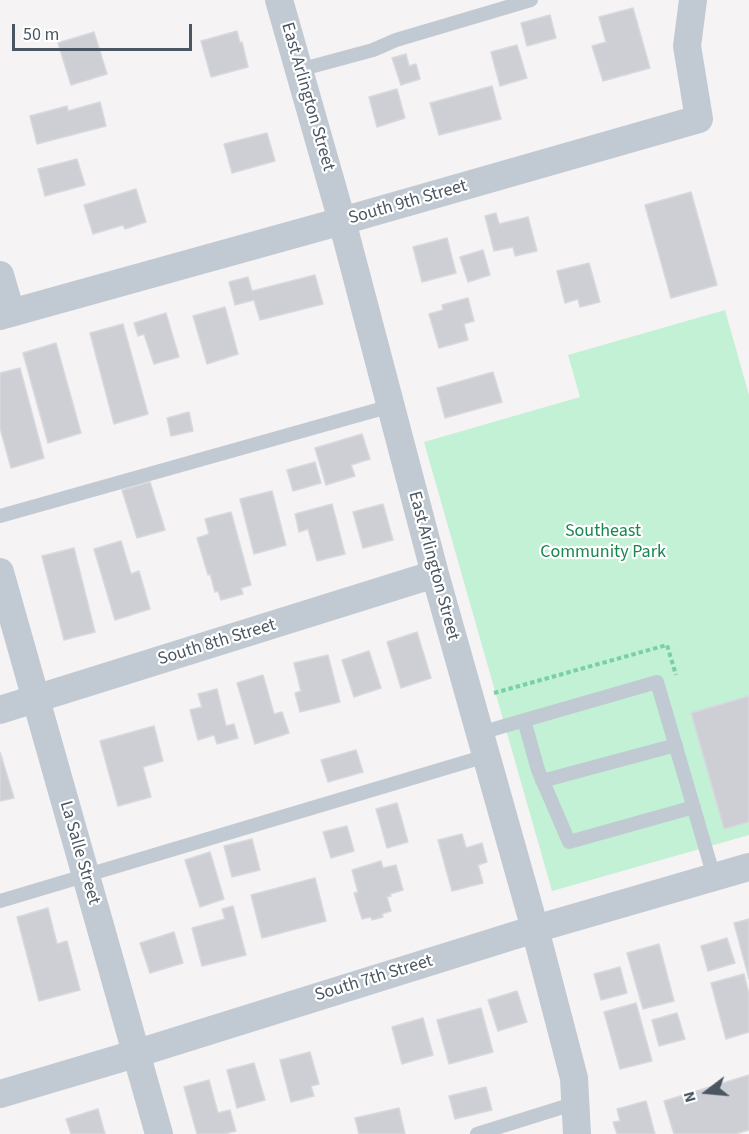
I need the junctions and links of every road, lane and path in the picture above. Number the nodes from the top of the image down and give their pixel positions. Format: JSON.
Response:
{"nodes":[{"id":1,"x":279,"y":0,"type":"edge"},
{"id":2,"x":531,"y":0,"type":"edge"},
{"id":3,"x":693,"y":0,"type":"edge"},
{"id":4,"x":299,"y":70,"type":"junction"},
{"id":5,"x":342,"y":221,"type":"junction"},
{"id":6,"x":0,"y":275,"type":"edge"},
{"id":7,"x":5,"y":315,"type":"edge"},
{"id":8,"x":391,"y":406,"type":"junction"},
{"id":9,"x":0,"y":516,"type":"edge"},
{"id":10,"x":0,"y":572,"type":"edge"},
{"id":11,"x":435,"y":574,"type":"junction"},
{"id":12,"x":677,"y":679,"type":"dead end"},
{"id":13,"x":470,"y":699,"type":"junction"},
{"id":14,"x":35,"y":700,"type":"junction"},
{"id":15,"x":0,"y":711,"type":"edge"},
{"id":16,"x":524,"y":720,"type":"junction"},
{"id":17,"x":483,"y":744,"type":"junction"},
{"id":18,"x":676,"y":745,"type":"junction"},
{"id":19,"x":542,"y":781,"type":"junction"},
{"id":20,"x":694,"y":807,"type":"junction"},
{"id":21,"x":749,"y":867,"type":"edge"},
{"id":22,"x":86,"y":875,"type":"junction"},
{"id":23,"x":714,"y":877,"type":"junction"},
{"id":24,"x":0,"y":901,"type":"edge"},
{"id":25,"x":535,"y":929,"type":"junction"},
{"id":26,"x":138,"y":1053,"type":"junction"},
{"id":27,"x":0,"y":1094,"type":"edge"},
{"id":28,"x":576,"y":1103,"type":"junction"},
{"id":29,"x":159,"y":1134,"type":"edge"},
{"id":30,"x":477,"y":1134,"type":"edge"},
{"id":31,"x":577,"y":1134,"type":"edge"}],
"edges":[{"from":1,"to":4,"type":"street","name":"East Arlington Street"},
{"from":2,"to":4,"type":"lane"},
{"from":3,"to":5,"type":"street","name":"South 9th Street"},
{"from":4,"to":5,"type":"street","name":"East Arlington Street"},
{"from":5,"to":7,"type":"street","name":"South 9th Street"},
{"from":5,"to":8,"type":"street","name":"East Arlington Street"},
{"from":6,"to":7,"type":"street"},
{"from":8,"to":9,"type":"lane"},
{"from":8,"to":11,"type":"street","name":"East Arlington Street"},
{"from":10,"to":14,"type":"street","name":"La Salle Street"},
{"from":11,"to":13,"type":"street","name":"East Arlington Street"},
{"from":11,"to":14,"type":"street","name":"South 8th Street"},
{"from":12,"to":13,"type":"path"},
{"from":13,"to":17,"type":"street","name":"East Arlington Street"},
{"from":14,"to":15,"type":"street","name":"South 8th Street"},
{"from":14,"to":22,"type":"street","name":"La Salle Street"},
{"from":16,"to":17,"type":"lane"},
{"from":16,"to":18,"type":"lane"},
{"from":16,"to":19,"type":"lane"},
{"from":17,"to":22,"type":"lane"},
{"from":17,"to":25,"type":"street","name":"East Arlington Street"},
{"from":18,"to":19,"type":"lane"},
{"from":18,"to":20,"type":"lane"},
{"from":19,"to":20,"type":"lane"},
{"from":20,"to":23,"type":"lane"},
{"from":21,"to":23,"type":"street","name":"South 7th Street"},
{"from":22,"to":24,"type":"lane"},
{"from":22,"to":26,"type":"street","name":"La Salle Street"},
{"from":23,"to":25,"type":"street","name":"South 7th Street"},
{"from":25,"to":26,"type":"street","name":"South 7th Street"},
{"from":25,"to":28,"type":"street","name":"East Arlington Street"},
{"from":26,"to":27,"type":"street","name":"South 7th Street"},
{"from":26,"to":29,"type":"street","name":"La Salle Street"},
{"from":28,"to":30,"type":"lane"},
{"from":28,"to":31,"type":"street","name":"East Arlington Street"}]}
